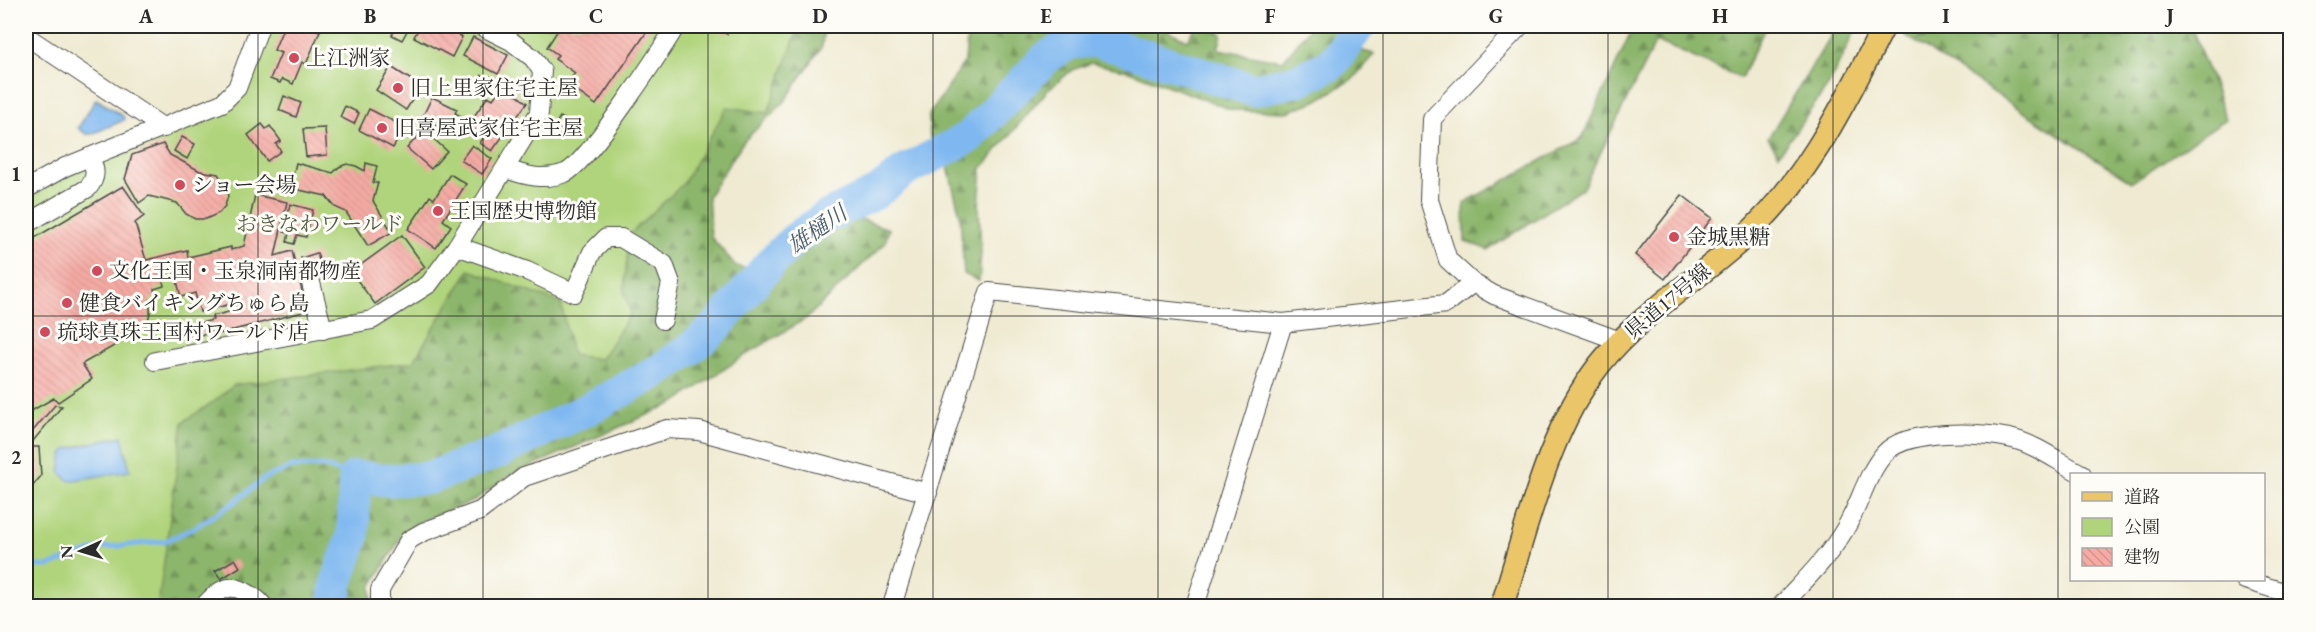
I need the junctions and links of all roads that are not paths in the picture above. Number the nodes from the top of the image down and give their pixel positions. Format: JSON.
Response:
{"nodes":[{"id":1,"x":260,"y":26,"type":"edge"},
{"id":2,"x":481,"y":26,"type":"edge"},
{"id":3,"x":676,"y":26,"type":"edge"},
{"id":4,"x":1520,"y":26,"type":"edge"},
{"id":5,"x":1884,"y":26,"type":"edge"},
{"id":6,"x":26,"y":36,"type":"edge"},
{"id":7,"x":164,"y":128,"type":"junction"},
{"id":8,"x":90,"y":157,"type":"junction"},
{"id":9,"x":506,"y":169,"type":"junction"},
{"id":10,"x":26,"y":189,"type":"edge"},
{"id":11,"x":26,"y":224,"type":"edge"},
{"id":12,"x":457,"y":246,"type":"junction"},
{"id":13,"x":311,"y":283,"type":"dead end"},
{"id":14,"x":1473,"y":283,"type":"junction"},
{"id":15,"x":663,"y":320,"type":"dead end"},
{"id":16,"x":1283,"y":323,"type":"junction"},
{"id":17,"x":323,"y":330,"type":"junction"},
{"id":18,"x":1620,"y":341,"type":"junction"},
{"id":19,"x":155,"y":361,"type":"dead end"},
{"id":20,"x":2080,"y":473,"type":"edge"},
{"id":21,"x":928,"y":493,"type":"junction"},
{"id":22,"x":2251,"y":581,"type":"edge"},
{"id":23,"x":2290,"y":594,"type":"edge"},
{"id":24,"x":204,"y":606,"type":"edge"},
{"id":25,"x":263,"y":606,"type":"edge"},
{"id":26,"x":380,"y":606,"type":"edge"},
{"id":27,"x":892,"y":606,"type":"edge"},
{"id":28,"x":1196,"y":606,"type":"edge"},
{"id":29,"x":1502,"y":606,"type":"edge"},
{"id":30,"x":1781,"y":606,"type":"edge"}],
"edges":[{"from":1,"to":7,"type":"street"},
{"from":2,"to":9,"type":"street"},
{"from":3,"to":9,"type":"street"},
{"from":4,"to":14,"type":"street"},
{"from":5,"to":18,"type":"main road","name":"県道17号線"},
{"from":6,"to":7,"type":"street"},
{"from":7,"to":8,"type":"street"},
{"from":8,"to":10,"type":"street"},
{"from":8,"to":11,"type":"street"},
{"from":9,"to":12,"type":"street"},
{"from":12,"to":15,"type":"street"},
{"from":12,"to":17,"type":"street"},
{"from":13,"to":17,"type":"street"},
{"from":14,"to":16,"type":"street"},
{"from":14,"to":18,"type":"street"},
{"from":16,"to":21,"type":"street"},
{"from":16,"to":28,"type":"street"},
{"from":17,"to":19,"type":"street"},
{"from":18,"to":29,"type":"main road","name":"県道17号線"},
{"from":20,"to":30,"type":"street"},
{"from":21,"to":26,"type":"street"},
{"from":21,"to":27,"type":"street"},
{"from":22,"to":23,"type":"street"},
{"from":24,"to":25,"type":"street"}]}
